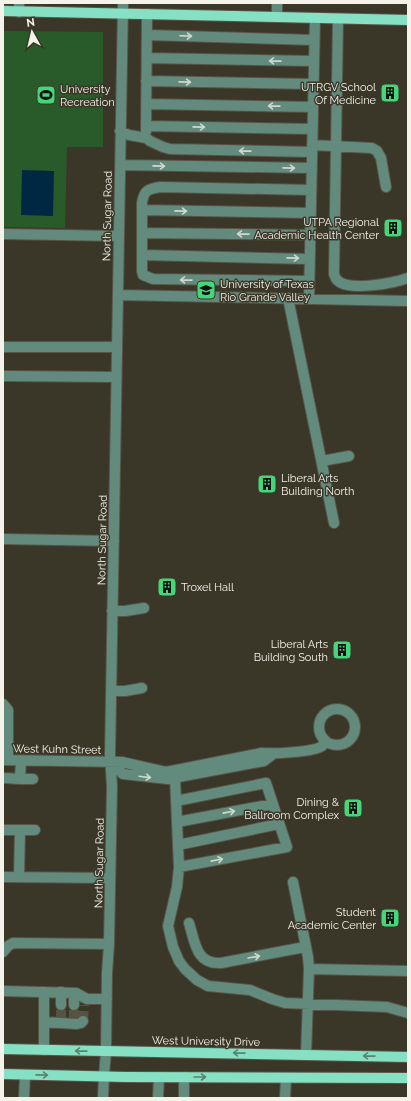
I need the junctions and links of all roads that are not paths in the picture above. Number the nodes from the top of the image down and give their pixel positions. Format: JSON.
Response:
{"nodes":[{"id":1,"x":122,"y":3,"type":"edge"},
{"id":2,"x":272,"y":3,"type":"edge"},
{"id":3,"x":277,"y":3,"type":"edge"},
{"id":4,"x":19,"y":7,"type":"edge"},
{"id":5,"x":36,"y":8,"type":"edge"},
{"id":6,"x":3,"y":11,"type":"edge"},
{"id":7,"x":122,"y":14,"type":"junction"},
{"id":8,"x":147,"y":14,"type":"junction"},
{"id":9,"x":274,"y":17,"type":"junction"},
{"id":10,"x":314,"y":18,"type":"junction"},
{"id":11,"x":338,"y":19,"type":"junction"},
{"id":12,"x":408,"y":20,"type":"edge"},
{"id":13,"x":147,"y":35,"type":"junction"},
{"id":14,"x":314,"y":40,"type":"junction"},
{"id":15,"x":146,"y":58,"type":"junction"},
{"id":16,"x":314,"y":61,"type":"junction"},
{"id":17,"x":146,"y":81,"type":"junction"},
{"id":18,"x":313,"y":84,"type":"junction"},
{"id":19,"x":146,"y":104,"type":"junction"},
{"id":20,"x":313,"y":107,"type":"junction"},
{"id":21,"x":146,"y":126,"type":"junction"},
{"id":22,"x":312,"y":129,"type":"junction"},
{"id":23,"x":120,"y":130,"type":"junction"},
{"id":24,"x":146,"y":138,"type":"junction"},
{"id":25,"x":336,"y":146,"type":"junction"},
{"id":26,"x":312,"y":149,"type":"junction"},
{"id":27,"x":120,"y":165,"type":"junction"},
{"id":28,"x":312,"y":168,"type":"junction"},
{"id":29,"x":386,"y":187,"type":"dead end"},
{"id":30,"x":311,"y":190,"type":"junction"},
{"id":31,"x":142,"y":210,"type":"junction"},
{"id":32,"x":311,"y":213,"type":"junction"},
{"id":33,"x":143,"y":233,"type":"junction"},
{"id":34,"x":3,"y":234,"type":"edge"},
{"id":35,"x":118,"y":236,"type":"junction"},
{"id":36,"x":310,"y":236,"type":"junction"},
{"id":37,"x":142,"y":255,"type":"junction"},
{"id":38,"x":310,"y":259,"type":"junction"},
{"id":39,"x":408,"y":278,"type":"edge"},
{"id":40,"x":309,"y":281,"type":"junction"},
{"id":41,"x":118,"y":295,"type":"junction"},
{"id":42,"x":288,"y":298,"type":"junction"},
{"id":43,"x":309,"y":299,"type":"junction"},
{"id":44,"x":408,"y":301,"type":"edge"},
{"id":45,"x":3,"y":347,"type":"edge"},
{"id":46,"x":117,"y":347,"type":"junction"},
{"id":47,"x":3,"y":376,"type":"edge"},
{"id":48,"x":116,"y":377,"type":"junction"},
{"id":49,"x":349,"y":456,"type":"dead end"},
{"id":50,"x":322,"y":461,"type":"junction"},
{"id":51,"x":334,"y":523,"type":"dead end"},
{"id":52,"x":3,"y":539,"type":"edge"},
{"id":53,"x":114,"y":541,"type":"junction"},
{"id":54,"x":144,"y":608,"type":"dead end"},
{"id":55,"x":112,"y":611,"type":"junction"},
{"id":56,"x":142,"y":688,"type":"dead end"},
{"id":57,"x":111,"y":690,"type":"junction"},
{"id":58,"x":3,"y":704,"type":"edge"},
{"id":59,"x":326,"y":741,"type":"dead end"},
{"id":60,"x":273,"y":754,"type":"junction"},
{"id":61,"x":5,"y":760,"type":"edge"},
{"id":62,"x":21,"y":761,"type":"junction"},
{"id":63,"x":110,"y":762,"type":"junction"},
{"id":64,"x":165,"y":775,"type":"junction"},
{"id":65,"x":5,"y":778,"type":"dead end"},
{"id":66,"x":175,"y":778,"type":"junction"},
{"id":67,"x":20,"y":779,"type":"junction"},
{"id":68,"x":33,"y":779,"type":"dead end"},
{"id":69,"x":176,"y":801,"type":"junction"},
{"id":70,"x":273,"y":804,"type":"junction"},
{"id":71,"x":177,"y":822,"type":"junction"},
{"id":72,"x":279,"y":824,"type":"junction"},
{"id":73,"x":3,"y":830,"type":"edge"},
{"id":74,"x":20,"y":830,"type":"junction"},
{"id":75,"x":35,"y":830,"type":"dead end"},
{"id":76,"x":178,"y":845,"type":"junction"},
{"id":77,"x":179,"y":868,"type":"junction"},
{"id":78,"x":3,"y":877,"type":"edge"},
{"id":79,"x":19,"y":877,"type":"junction"},
{"id":80,"x":110,"y":878,"type":"junction"},
{"id":81,"x":293,"y":882,"type":"dead end"},
{"id":82,"x":189,"y":923,"type":"dead end"},
{"id":83,"x":109,"y":944,"type":"junction"},
{"id":84,"x":305,"y":948,"type":"junction"},
{"id":85,"x":3,"y":952,"type":"edge"},
{"id":86,"x":309,"y":969,"type":"junction"},
{"id":87,"x":408,"y":971,"type":"edge"},
{"id":88,"x":3,"y":991,"type":"edge"},
{"id":89,"x":44,"y":992,"type":"junction"},
{"id":90,"x":61,"y":992,"type":"junction"},
{"id":91,"x":107,"y":999,"type":"junction"},
{"id":92,"x":307,"y":1003,"type":"junction"},
{"id":93,"x":61,"y":1005,"type":"tunnel mouth"},
{"id":94,"x":408,"y":1013,"type":"edge"},
{"id":95,"x":44,"y":1022,"type":"junction"},
{"id":96,"x":77,"y":1022,"type":"dead end"},
{"id":97,"x":3,"y":1049,"type":"edge"},
{"id":98,"x":44,"y":1050,"type":"junction"},
{"id":99,"x":106,"y":1051,"type":"junction"},
{"id":100,"x":306,"y":1055,"type":"junction"},
{"id":101,"x":408,"y":1056,"type":"edge"},
{"id":102,"x":3,"y":1074,"type":"edge"},
{"id":103,"x":24,"y":1075,"type":"junction"},
{"id":104,"x":104,"y":1076,"type":"junction"},
{"id":105,"x":159,"y":1077,"type":"junction"},
{"id":106,"x":184,"y":1077,"type":"junction"},
{"id":107,"x":286,"y":1078,"type":"junction"},
{"id":108,"x":408,"y":1078,"type":"edge"},
{"id":109,"x":24,"y":1098,"type":"edge"},
{"id":110,"x":103,"y":1098,"type":"edge"},
{"id":111,"x":158,"y":1098,"type":"edge"},
{"id":112,"x":184,"y":1098,"type":"edge"},
{"id":113,"x":285,"y":1098,"type":"edge"}],
"edges":[{"from":1,"to":7,"type":"street","name":"North Sugar Road"},
{"from":2,"to":9,"type":"street"},
{"from":3,"to":9,"type":"street"},
{"from":4,"to":5,"type":"main road"},
{"from":4,"to":6,"type":"main road"},
{"from":5,"to":7,"type":"main road"},
{"from":7,"to":8,"type":"main road"},
{"from":7,"to":23,"type":"street","name":"North Sugar Road"},
{"from":8,"to":9,"type":"main road"},
{"from":8,"to":13,"type":"street"},
{"from":9,"to":10,"type":"main road"},
{"from":10,"to":11,"type":"main road"},
{"from":10,"to":14,"type":"street"},
{"from":11,"to":12,"type":"main road"},
{"from":11,"to":25,"type":"street"},
{"from":13,"to":14,"type":"street","one_way":true},
{"from":13,"to":15,"type":"street"},
{"from":14,"to":16,"type":"street"},
{"from":16,"to":15,"type":"street","one_way":true},
{"from":15,"to":17,"type":"street"},
{"from":16,"to":18,"type":"street"},
{"from":17,"to":18,"type":"street","one_way":true},
{"from":17,"to":19,"type":"street"},
{"from":18,"to":20,"type":"street"},
{"from":20,"to":19,"type":"street","one_way":true},
{"from":19,"to":21,"type":"street"},
{"from":20,"to":22,"type":"street"},
{"from":21,"to":22,"type":"street","one_way":true},
{"from":21,"to":24,"type":"street"},
{"from":22,"to":26,"type":"street"},
{"from":23,"to":24,"type":"street"},
{"from":23,"to":27,"type":"street","name":"North Sugar Road"},
{"from":26,"to":24,"type":"street","one_way":true},
{"from":25,"to":26,"type":"street"},
{"from":25,"to":29,"type":"street"},
{"from":25,"to":39,"type":"street"},
{"from":26,"to":28,"type":"street"},
{"from":27,"to":28,"type":"street","one_way":true},
{"from":27,"to":35,"type":"street","name":"North Sugar Road"},
{"from":28,"to":30,"type":"street"},
{"from":30,"to":31,"type":"street"},
{"from":30,"to":32,"type":"street"},
{"from":31,"to":32,"type":"street","one_way":true},
{"from":31,"to":33,"type":"street"},
{"from":32,"to":36,"type":"street"},
{"from":36,"to":33,"type":"street","one_way":true},
{"from":33,"to":37,"type":"street"},
{"from":34,"to":35,"type":"street"},
{"from":35,"to":41,"type":"street","name":"North Sugar Road"},
{"from":36,"to":38,"type":"street"},
{"from":37,"to":38,"type":"street","one_way":true},
{"from":40,"to":37,"type":"street","one_way":true},
{"from":38,"to":40,"type":"street"},
{"from":40,"to":43,"type":"street"},
{"from":41,"to":42,"type":"street"},
{"from":41,"to":46,"type":"street","name":"North Sugar Road"},
{"from":42,"to":43,"type":"street"},
{"from":42,"to":50,"type":"street"},
{"from":43,"to":44,"type":"street"},
{"from":45,"to":46,"type":"street"},
{"from":46,"to":48,"type":"street","name":"North Sugar Road"},
{"from":47,"to":48,"type":"street"},
{"from":48,"to":53,"type":"street","name":"North Sugar Road"},
{"from":49,"to":50,"type":"street"},
{"from":50,"to":51,"type":"street"},
{"from":52,"to":53,"type":"street"},
{"from":53,"to":55,"type":"street","name":"North Sugar Road"},
{"from":54,"to":55,"type":"street"},
{"from":55,"to":57,"type":"street","name":"North Sugar Road"},
{"from":56,"to":57,"type":"street"},
{"from":57,"to":63,"type":"street","name":"North Sugar Road"},
{"from":58,"to":61,"type":"street"},
{"from":59,"to":60,"type":"street"},
{"from":60,"to":64,"type":"street"},
{"from":60,"to":66,"type":"street"},
{"from":61,"to":62,"type":"street","name":"West Kuhn Street"},
{"from":62,"to":63,"type":"street","name":"West Kuhn Street"},
{"from":62,"to":67,"type":"street"},
{"from":63,"to":64,"type":"street"},
{"from":63,"to":80,"type":"street","name":"North Sugar Road"},
{"from":64,"to":66,"type":"street"},
{"from":65,"to":67,"type":"street"},
{"from":66,"to":69,"type":"street"},
{"from":67,"to":68,"type":"street"},
{"from":69,"to":70,"type":"street"},
{"from":69,"to":71,"type":"street"},
{"from":71,"to":70,"type":"street","one_way":true},
{"from":70,"to":72,"type":"street"},
{"from":71,"to":76,"type":"street"},
{"from":72,"to":76,"type":"street"},
{"from":77,"to":72,"type":"street","one_way":true},
{"from":73,"to":74,"type":"street"},
{"from":74,"to":75,"type":"street"},
{"from":74,"to":79,"type":"street"},
{"from":76,"to":77,"type":"street"},
{"from":77,"to":92,"type":"street"},
{"from":78,"to":79,"type":"street"},
{"from":79,"to":80,"type":"street"},
{"from":80,"to":83,"type":"street","name":"North Sugar Road"},
{"from":81,"to":84,"type":"street"},
{"from":82,"to":84,"type":"street","one_way":true},
{"from":83,"to":85,"type":"street"},
{"from":83,"to":91,"type":"street","name":"North Sugar Road"},
{"from":84,"to":86,"type":"street"},
{"from":86,"to":87,"type":"street"},
{"from":86,"to":92,"type":"street"},
{"from":88,"to":89,"type":"street"},
{"from":89,"to":90,"type":"street"},
{"from":89,"to":95,"type":"street"},
{"from":90,"to":91,"type":"street"},
{"from":90,"to":93,"type":"street"},
{"from":91,"to":99,"type":"street","name":"North Sugar Road"},
{"from":92,"to":94,"type":"street"},
{"from":92,"to":100,"type":"street"},
{"from":95,"to":96,"type":"street"},
{"from":95,"to":98,"type":"street"},
{"from":97,"to":98,"type":"main road","name":"West University Drive"},
{"from":99,"to":98,"type":"main road","name":"West University Drive","one_way":true},
{"from":100,"to":99,"type":"main road","name":"West University Drive","one_way":true},
{"from":99,"to":104,"type":"street","name":"North Sugar Road"},
{"from":101,"to":100,"type":"main road","name":"West University Drive","one_way":true},
{"from":102,"to":103,"type":"main road"},
{"from":103,"to":104,"type":"main road","one_way":true},
{"from":103,"to":109,"type":"street"},
{"from":104,"to":105,"type":"main road"},
{"from":104,"to":110,"type":"street","name":"North Sugar Road"},
{"from":105,"to":106,"type":"main road"},
{"from":105,"to":111,"type":"street"},
{"from":106,"to":107,"type":"main road","one_way":true},
{"from":106,"to":112,"type":"street"},
{"from":107,"to":108,"type":"main road"},
{"from":107,"to":113,"type":"street"}]}
